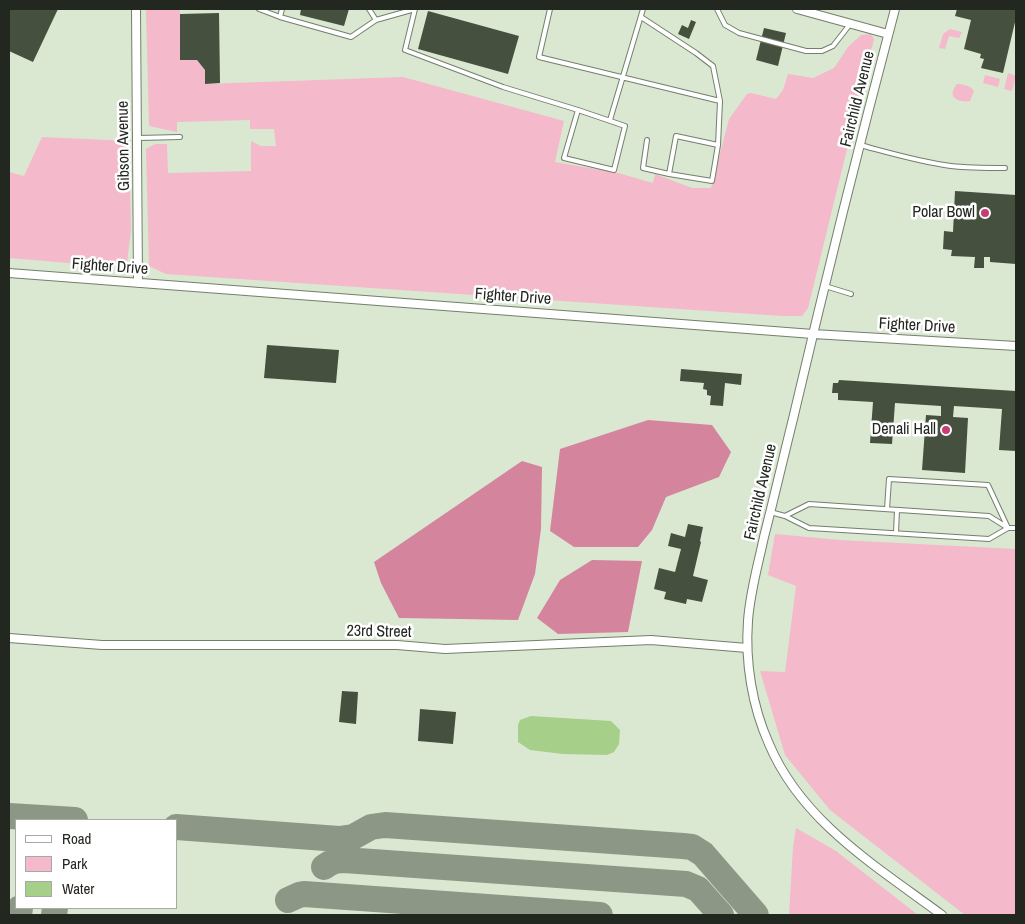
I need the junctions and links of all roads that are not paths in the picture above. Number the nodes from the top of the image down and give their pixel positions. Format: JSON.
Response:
{"nodes":[{"id":1,"x":136,"y":9,"type":"edge"},
{"id":2,"x":258,"y":9,"type":"edge"},
{"id":3,"x":282,"y":9,"type":"edge"},
{"id":4,"x":369,"y":9,"type":"edge"},
{"id":5,"x":415,"y":9,"type":"edge"},
{"id":6,"x":550,"y":9,"type":"edge"},
{"id":7,"x":643,"y":9,"type":"edge"},
{"id":8,"x":717,"y":9,"type":"edge"},
{"id":9,"x":797,"y":9,"type":"edge"},
{"id":10,"x":895,"y":9,"type":"edge"},
{"id":11,"x":280,"y":17,"type":"junction"},
{"id":12,"x":641,"y":17,"type":"junction"},
{"id":13,"x":376,"y":20,"type":"junction"},
{"id":14,"x":851,"y":23,"type":"junction"},
{"id":15,"x":888,"y":34,"type":"junction"},
{"id":16,"x":623,"y":78,"type":"junction"},
{"id":17,"x":720,"y":101,"type":"junction"},
{"id":18,"x":578,"y":110,"type":"junction"},
{"id":19,"x":610,"y":120,"type":"junction"},
{"id":20,"x":180,"y":137,"type":"dead end"},
{"id":21,"x":138,"y":138,"type":"junction"},
{"id":22,"x":647,"y":140,"type":"dead end"},
{"id":23,"x":718,"y":145,"type":"junction"},
{"id":24,"x":860,"y":146,"type":"junction"},
{"id":25,"x":1004,"y":168,"type":"dead end"},
{"id":26,"x":669,"y":174,"type":"junction"},
{"id":27,"x":9,"y":273,"type":"edge"},
{"id":28,"x":138,"y":283,"type":"junction"},
{"id":29,"x":825,"y":286,"type":"junction"},
{"id":30,"x":851,"y":294,"type":"dead end"},
{"id":31,"x":813,"y":334,"type":"junction"},
{"id":32,"x":1016,"y":346,"type":"edge"},
{"id":33,"x":887,"y":509,"type":"junction"},
{"id":34,"x":897,"y":510,"type":"junction"},
{"id":35,"x":770,"y":512,"type":"junction"},
{"id":36,"x":785,"y":516,"type":"junction"},
{"id":37,"x":1008,"y":528,"type":"junction"},
{"id":38,"x":1016,"y":528,"type":"edge"},
{"id":39,"x":896,"y":533,"type":"junction"},
{"id":40,"x":9,"y":638,"type":"edge"},
{"id":41,"x":748,"y":648,"type":"junction"},
{"id":42,"x":942,"y":915,"type":"edge"}],
"edges":[{"from":1,"to":21,"type":"street","name":"Gibson Avenue"},
{"from":2,"to":11,"type":"lane"},
{"from":3,"to":11,"type":"lane"},
{"from":4,"to":13,"type":"lane"},
{"from":5,"to":13,"type":"lane"},
{"from":5,"to":18,"type":"lane"},
{"from":6,"to":16,"type":"lane"},
{"from":7,"to":12,"type":"lane"},
{"from":8,"to":14,"type":"lane"},
{"from":9,"to":14,"type":"street"},
{"from":10,"to":15,"type":"street","name":"Fairchild Avenue"},
{"from":11,"to":13,"type":"lane"},
{"from":12,"to":16,"type":"lane"},
{"from":12,"to":17,"type":"lane"},
{"from":14,"to":15,"type":"street"},
{"from":15,"to":24,"type":"street","name":"Fairchild Avenue"},
{"from":16,"to":17,"type":"lane"},
{"from":16,"to":19,"type":"lane"},
{"from":17,"to":23,"type":"lane"},
{"from":18,"to":19,"type":"lane"},
{"from":18,"to":19,"type":"lane"},
{"from":20,"to":21,"type":"lane"},
{"from":21,"to":28,"type":"street","name":"Gibson Avenue"},
{"from":22,"to":26,"type":"lane"},
{"from":23,"to":26,"type":"lane"},
{"from":23,"to":26,"type":"lane"},
{"from":24,"to":25,"type":"lane"},
{"from":24,"to":29,"type":"street","name":"Fairchild Avenue"},
{"from":27,"to":28,"type":"street","name":"Fighter Drive"},
{"from":28,"to":31,"type":"street","name":"Fighter Drive"},
{"from":29,"to":30,"type":"lane"},
{"from":29,"to":31,"type":"street","name":"Fairchild Avenue"},
{"from":31,"to":32,"type":"street","name":"Fighter Drive"},
{"from":31,"to":35,"type":"street","name":"Fairchild Avenue"},
{"from":33,"to":34,"type":"lane"},
{"from":33,"to":36,"type":"lane"},
{"from":33,"to":37,"type":"lane"},
{"from":34,"to":37,"type":"lane"},
{"from":34,"to":39,"type":"lane"},
{"from":35,"to":36,"type":"lane"},
{"from":35,"to":41,"type":"street","name":"Fairchild Avenue"},
{"from":36,"to":39,"type":"lane"},
{"from":37,"to":38,"type":"lane"},
{"from":37,"to":39,"type":"lane"},
{"from":40,"to":41,"type":"street","name":"23rd Street"},
{"from":41,"to":42,"type":"street","name":"Fairchild Avenue"}]}
